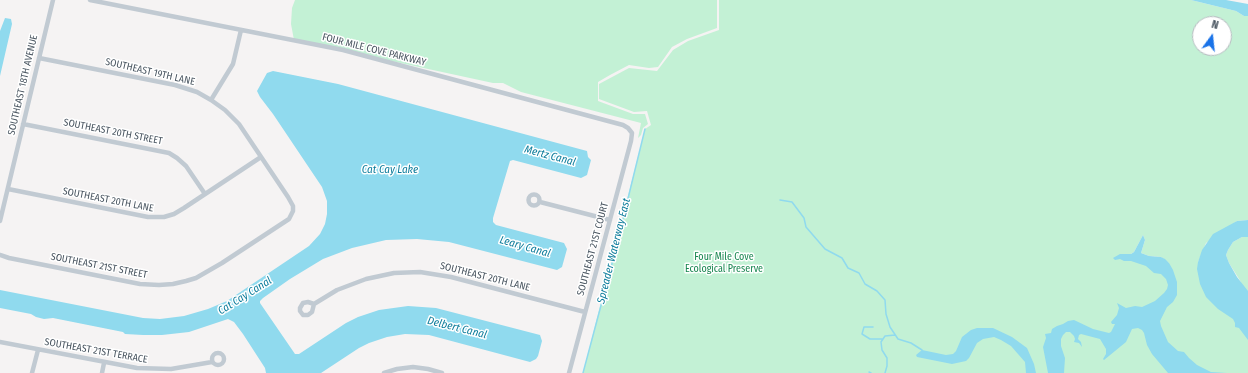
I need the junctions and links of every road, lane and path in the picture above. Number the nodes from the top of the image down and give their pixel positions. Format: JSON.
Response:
{"nodes":[{"id":1,"x":53,"y":0,"type":"edge"},
{"id":2,"x":90,"y":0,"type":"edge"},
{"id":3,"x":111,"y":2,"type":"edge"},
{"id":4,"x":241,"y":30,"type":"junction"},
{"id":5,"x":39,"y":58,"type":"junction"},
{"id":6,"x":211,"y":100,"type":"junction"},
{"id":7,"x":23,"y":124,"type":"junction"},
{"id":8,"x":629,"y":129,"type":"joint"},
{"id":9,"x":261,"y":157,"type":"junction"},
{"id":10,"x":8,"y":189,"type":"junction"},
{"id":11,"x":205,"y":194,"type":"junction"},
{"id":12,"x":540,"y":202,"type":"dead end"},
{"id":13,"x":293,"y":211,"type":"joint"},
{"id":14,"x":610,"y":220,"type":"junction"},
{"id":15,"x":0,"y":221,"type":"edge"},
{"id":16,"x":0,"y":255,"type":"edge"},
{"id":17,"x":314,"y":304,"type":"dead end"},
{"id":18,"x":585,"y":312,"type":"junction"},
{"id":19,"x":0,"y":342,"type":"edge"},
{"id":20,"x":38,"y":350,"type":"junction"},
{"id":21,"x":212,"y":362,"type":"dead end"},
{"id":22,"x":104,"y":363,"type":"junction"},
{"id":23,"x":32,"y":373,"type":"edge"},
{"id":24,"x":102,"y":373,"type":"edge"},
{"id":25,"x":384,"y":373,"type":"edge"},
{"id":26,"x":442,"y":373,"type":"edge"},
{"id":27,"x":569,"y":373,"type":"edge"}],
"edges":[{"from":1,"to":5,"type":"street","name":"SOUTHEAST 18TH AVENUE"},
{"from":2,"to":3,"type":"street","name":"FOUR MILE COVE PARKWAY"},
{"from":3,"to":4,"type":"street","name":"FOUR MILE COVE PARKWAY"},
{"from":4,"to":6,"type":"street"},
{"from":4,"to":8,"type":"street","name":"FOUR MILE COVE PARKWAY"},
{"from":5,"to":6,"type":"street","name":"SOUTHEAST 19TH LANE"},
{"from":5,"to":7,"type":"street","name":"SOUTHEAST 18TH AVENUE"},
{"from":6,"to":9,"type":"street","name":"SOUTHEAST 19TH LANE"},
{"from":7,"to":10,"type":"street","name":"SOUTHEAST 18TH AVENUE"},
{"from":7,"to":11,"type":"street","name":"SOUTHEAST 20TH STREET"},
{"from":8,"to":14,"type":"street","name":"SOUTHEAST 21ST COURT"},
{"from":9,"to":11,"type":"street","name":"SOUTHEAST 20TH LANE"},
{"from":9,"to":13,"type":"street","name":"SOUTHEAST 19TH LANE"},
{"from":10,"to":11,"type":"street","name":"SOUTHEAST 20TH LANE"},
{"from":10,"to":15,"type":"street","name":"SOUTHEAST 18TH AVENUE"},
{"from":12,"to":14,"type":"street"},
{"from":13,"to":16,"type":"street","name":"SOUTHEAST 21ST STREET"},
{"from":14,"to":18,"type":"street","name":"SOUTHEAST 21ST COURT"},
{"from":17,"to":18,"type":"street","name":"SOUTHEAST 20TH LANE"},
{"from":18,"to":27,"type":"street","name":"SOUTHEAST 21ST COURT"},
{"from":19,"to":20,"type":"street","name":"SOUTHEAST 21ST TERRACE"},
{"from":20,"to":22,"type":"street","name":"SOUTHEAST 21ST TERRACE"},
{"from":20,"to":23,"type":"street"},
{"from":21,"to":22,"type":"street","name":"SOUTHEAST 21ST TERRACE"},
{"from":22,"to":24,"type":"street"},
{"from":25,"to":26,"type":"street"}]}
